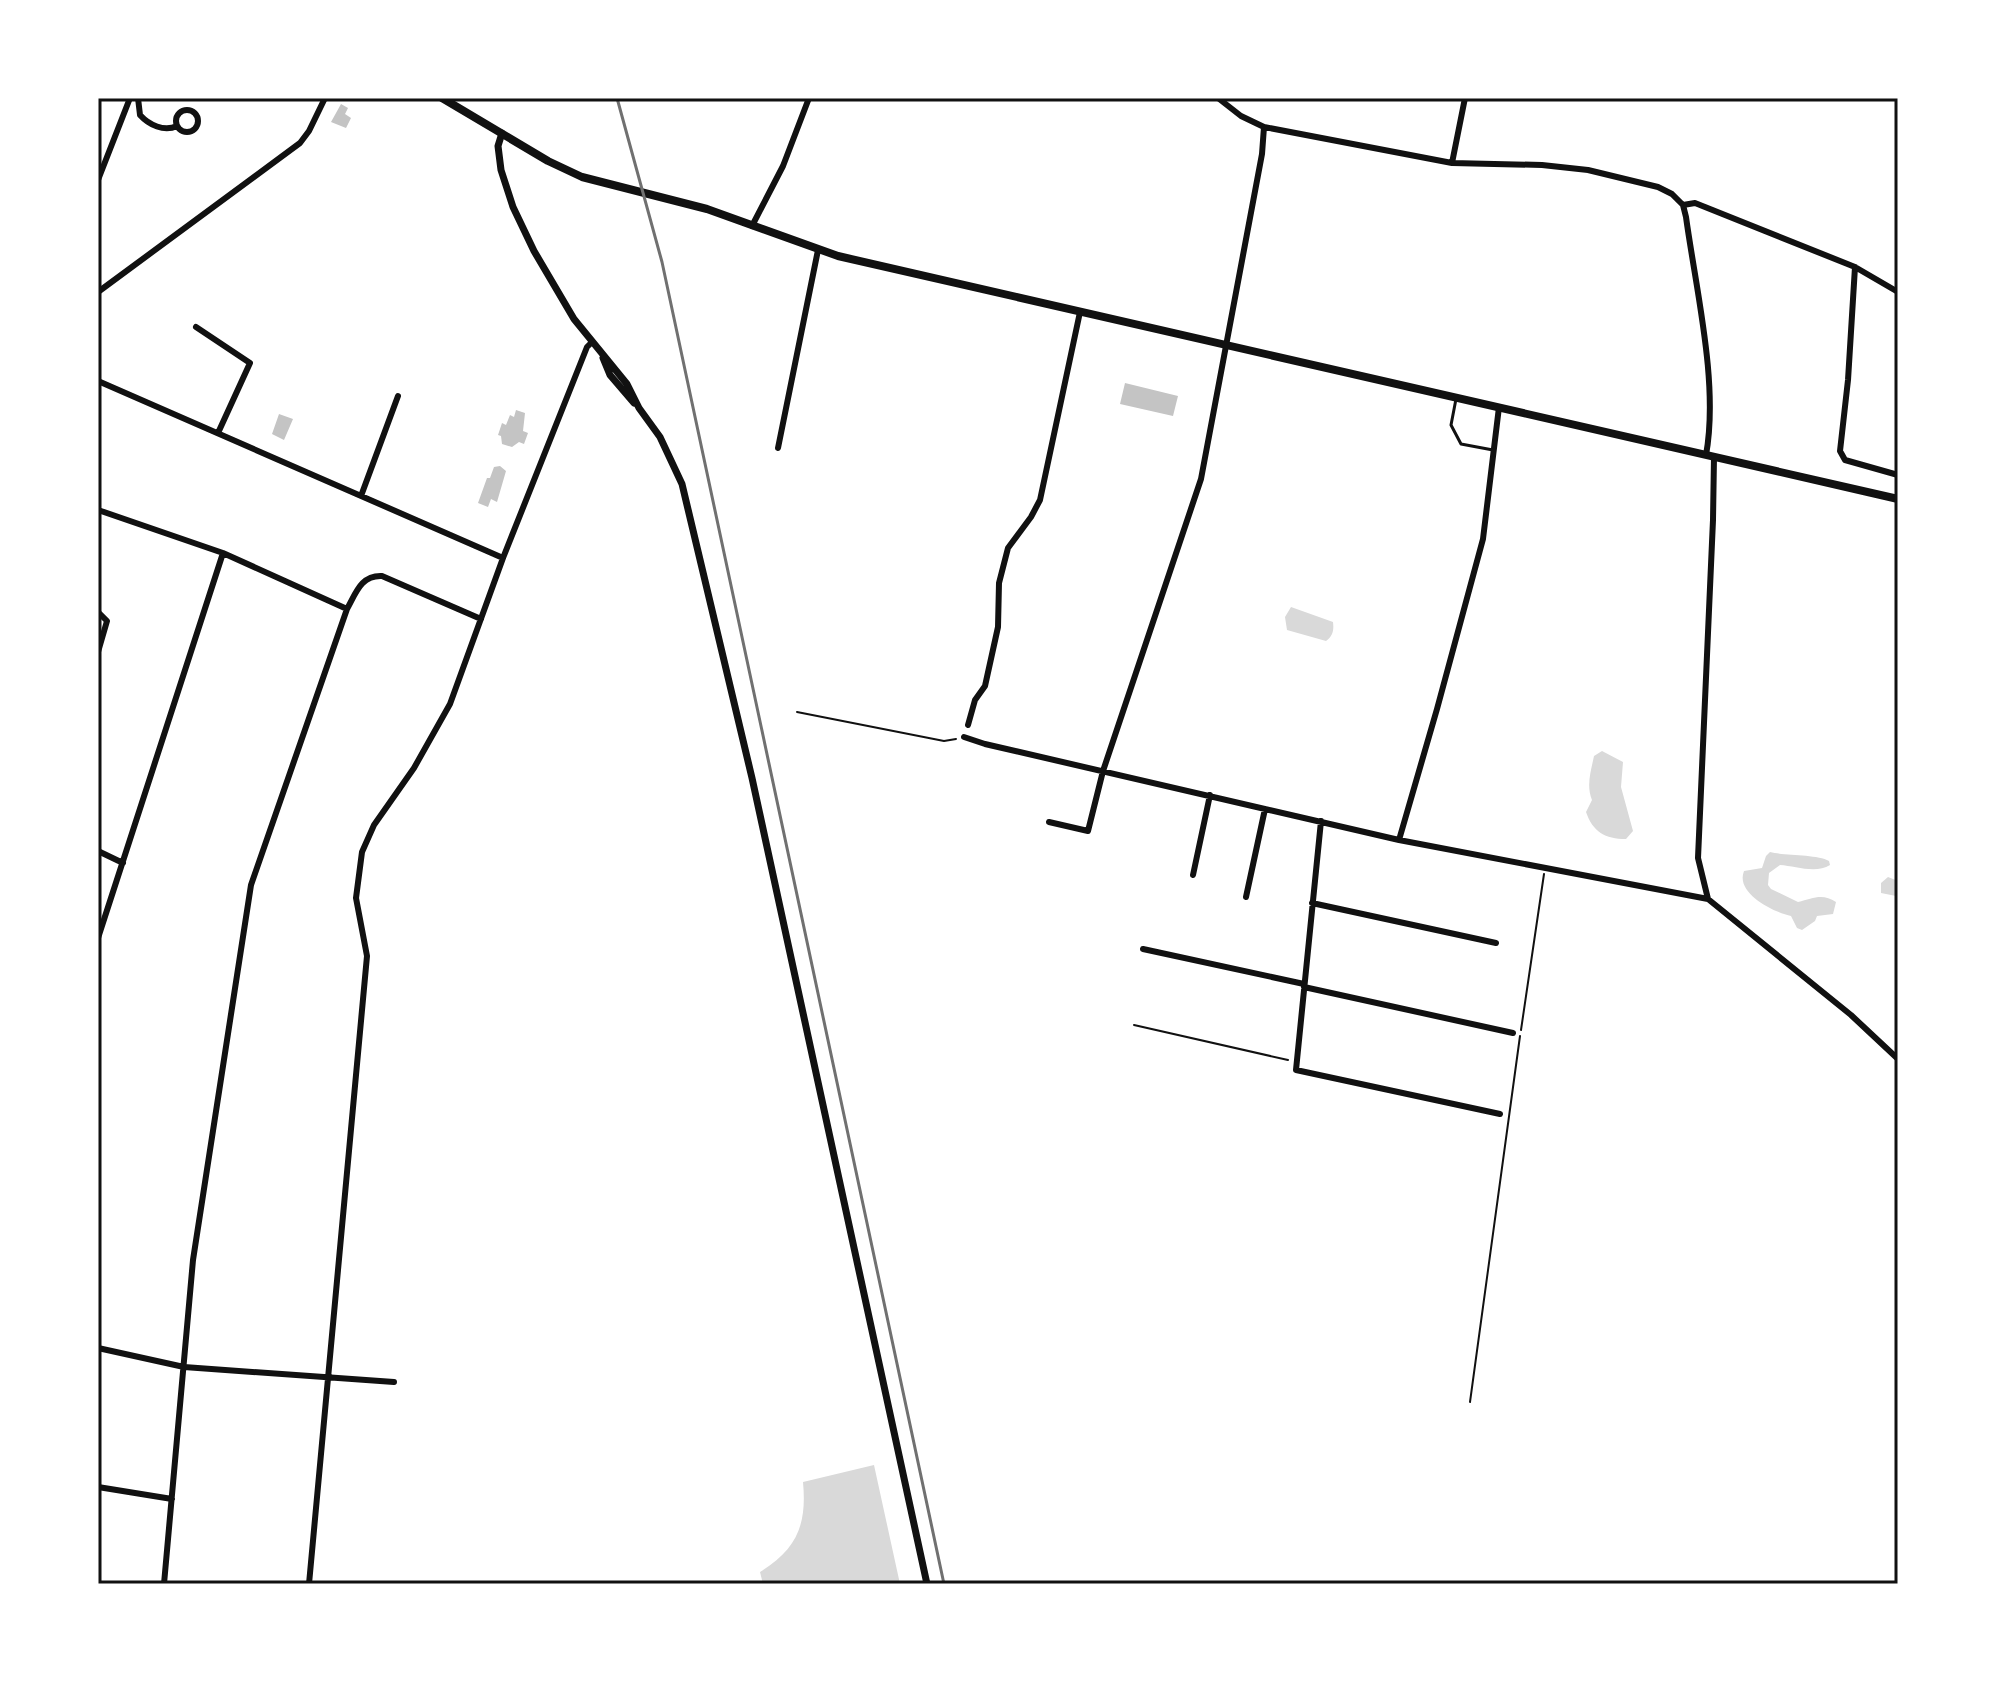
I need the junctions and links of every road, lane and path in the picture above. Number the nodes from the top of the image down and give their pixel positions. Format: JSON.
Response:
{"nodes":[{"id":1,"x":130,"y":98,"type":"edge"},
{"id":2,"x":138,"y":98,"type":"edge"},
{"id":3,"x":325,"y":98,"type":"edge"},
{"id":4,"x":442,"y":98,"type":"edge"},
{"id":5,"x":809,"y":98,"type":"edge"},
{"id":6,"x":1218,"y":98,"type":"edge"},
{"id":7,"x":1465,"y":98,"type":"edge"},
{"id":8,"x":177,"y":126,"type":"dead end"},
{"id":9,"x":1264,"y":127,"type":"junction"},
{"id":10,"x":502,"y":133,"type":"junction"},
{"id":11,"x":1452,"y":163,"type":"junction"},
{"id":12,"x":98,"y":180,"type":"edge"},
{"id":13,"x":1683,"y":205,"type":"junction"},
{"id":14,"x":752,"y":226,"type":"junction"},
{"id":15,"x":818,"y":250,"type":"junction"},
{"id":16,"x":1855,"y":267,"type":"junction"},
{"id":17,"x":98,"y":292,"type":"edge"},
{"id":18,"x":1898,"y":292,"type":"edge"},
{"id":19,"x":1080,"y":312,"type":"junction"},
{"id":20,"x":196,"y":327,"type":"dead end"},
{"id":21,"x":592,"y":342,"type":"junction"},
{"id":22,"x":1224,"y":345,"type":"junction"},
{"id":23,"x":98,"y":381,"type":"edge"},
{"id":24,"x":398,"y":396,"type":"dead end"},
{"id":25,"x":1456,"y":398,"type":"junction"},
{"id":26,"x":1499,"y":407,"type":"junction"},
{"id":27,"x":218,"y":433,"type":"junction"},
{"id":28,"x":778,"y":448,"type":"dead end"},
{"id":29,"x":1493,"y":450,"type":"junction"},
{"id":30,"x":1710,"y":456,"type":"junction"},
{"id":31,"x":1898,"y":475,"type":"edge"},
{"id":32,"x":361,"y":496,"type":"junction"},
{"id":33,"x":1898,"y":499,"type":"edge"},
{"id":34,"x":98,"y":510,"type":"edge"},
{"id":35,"x":223,"y":553,"type":"junction"},
{"id":36,"x":503,"y":558,"type":"junction"},
{"id":37,"x":347,"y":609,"type":"junction"},
{"id":38,"x":98,"y":612,"type":"edge"},
{"id":39,"x":481,"y":619,"type":"junction"},
{"id":40,"x":98,"y":652,"type":"edge"},
{"id":41,"x":797,"y":712,"type":"dead end"},
{"id":42,"x":968,"y":725,"type":"dead end"},
{"id":43,"x":964,"y":737,"type":"joint"},
{"id":44,"x":1103,"y":771,"type":"junction"},
{"id":45,"x":1210,"y":795,"type":"junction"},
{"id":46,"x":1265,"y":809,"type":"junction"},
{"id":47,"x":1321,"y":821,"type":"junction"},
{"id":48,"x":1049,"y":822,"type":"dead end"},
{"id":49,"x":1399,"y":840,"type":"junction"},
{"id":50,"x":98,"y":851,"type":"edge"},
{"id":51,"x":123,"y":863,"type":"junction"},
{"id":52,"x":1544,"y":868,"type":"junction"},
{"id":53,"x":1193,"y":875,"type":"dead end"},
{"id":54,"x":1246,"y":897,"type":"dead end"},
{"id":55,"x":1708,"y":899,"type":"junction"},
{"id":56,"x":1312,"y":903,"type":"junction"},
{"id":57,"x":98,"y":938,"type":"edge"},
{"id":58,"x":1496,"y":943,"type":"dead end"},
{"id":59,"x":1143,"y":949,"type":"dead end"},
{"id":60,"x":1304,"y":985,"type":"junction"},
{"id":61,"x":1134,"y":1025,"type":"dead end"},
{"id":62,"x":1513,"y":1033,"type":"dead end"},
{"id":63,"x":1898,"y":1059,"type":"edge"},
{"id":64,"x":1296,"y":1062,"type":"junction"},
{"id":65,"x":1500,"y":1114,"type":"dead end"},
{"id":66,"x":98,"y":1348,"type":"edge"},
{"id":67,"x":184,"y":1367,"type":"junction"},
{"id":68,"x":328,"y":1375,"type":"junction"},
{"id":69,"x":394,"y":1382,"type":"dead end"},
{"id":70,"x":1470,"y":1402,"type":"dead end"},
{"id":71,"x":98,"y":1487,"type":"edge"},
{"id":72,"x":172,"y":1499,"type":"junction"},
{"id":73,"x":164,"y":1584,"type":"edge"},
{"id":74,"x":309,"y":1584,"type":"edge"},
{"id":75,"x":927,"y":1584,"type":"edge"}],
"edges":[{"from":1,"to":12,"type":"street"},
{"from":2,"to":8,"type":"street"},
{"from":3,"to":17,"type":"street"},
{"from":4,"to":10,"type":"main road"},
{"from":5,"to":14,"type":"street"},
{"from":6,"to":9,"type":"street"},
{"from":7,"to":11,"type":"street"},
{"from":9,"to":11,"type":"street"},
{"from":9,"to":22,"type":"street"},
{"from":10,"to":14,"type":"main road"},
{"from":10,"to":21,"type":"street"},
{"from":11,"to":13,"type":"street"},
{"from":13,"to":16,"type":"street"},
{"from":13,"to":30,"type":"street"},
{"from":14,"to":15,"type":"main road"},
{"from":15,"to":19,"type":"main road"},
{"from":15,"to":28,"type":"street"},
{"from":16,"to":18,"type":"street"},
{"from":16,"to":31,"type":"street"},
{"from":19,"to":22,"type":"main road"},
{"from":19,"to":42,"type":"street"},
{"from":20,"to":27,"type":"street"},
{"from":21,"to":36,"type":"street"},
{"from":21,"to":75,"type":"street"},
{"from":22,"to":25,"type":"main road"},
{"from":22,"to":44,"type":"street"},
{"from":23,"to":27,"type":"street"},
{"from":24,"to":32,"type":"street"},
{"from":25,"to":26,"type":"main road"},
{"from":25,"to":29,"type":"lane"},
{"from":26,"to":29,"type":"street"},
{"from":26,"to":30,"type":"main road"},
{"from":27,"to":32,"type":"street"},
{"from":29,"to":49,"type":"street"},
{"from":30,"to":33,"type":"main road"},
{"from":30,"to":55,"type":"street"},
{"from":32,"to":36,"type":"street"},
{"from":34,"to":35,"type":"street"},
{"from":35,"to":37,"type":"street"},
{"from":35,"to":51,"type":"street"},
{"from":36,"to":39,"type":"street"},
{"from":37,"to":39,"type":"street"},
{"from":37,"to":67,"type":"street"},
{"from":38,"to":40,"type":"street"},
{"from":39,"to":68,"type":"street"},
{"from":41,"to":43,"type":"path"},
{"from":43,"to":44,"type":"street"},
{"from":44,"to":45,"type":"street"},
{"from":44,"to":48,"type":"street"},
{"from":45,"to":46,"type":"street"},
{"from":45,"to":53,"type":"street"},
{"from":46,"to":47,"type":"street"},
{"from":46,"to":54,"type":"street"},
{"from":47,"to":49,"type":"street"},
{"from":47,"to":56,"type":"street"},
{"from":49,"to":52,"type":"street"},
{"from":50,"to":51,"type":"street"},
{"from":51,"to":57,"type":"street"},
{"from":52,"to":55,"type":"street"},
{"from":52,"to":70,"type":"path"},
{"from":55,"to":63,"type":"street"},
{"from":56,"to":58,"type":"street"},
{"from":56,"to":60,"type":"street"},
{"from":59,"to":60,"type":"street"},
{"from":60,"to":62,"type":"street"},
{"from":60,"to":64,"type":"street"},
{"from":61,"to":64,"type":"path"},
{"from":64,"to":65,"type":"street"},
{"from":66,"to":67,"type":"street"},
{"from":67,"to":68,"type":"street"},
{"from":67,"to":72,"type":"street"},
{"from":68,"to":69,"type":"street"},
{"from":68,"to":74,"type":"street"},
{"from":71,"to":72,"type":"street"},
{"from":72,"to":73,"type":"street"}]}
